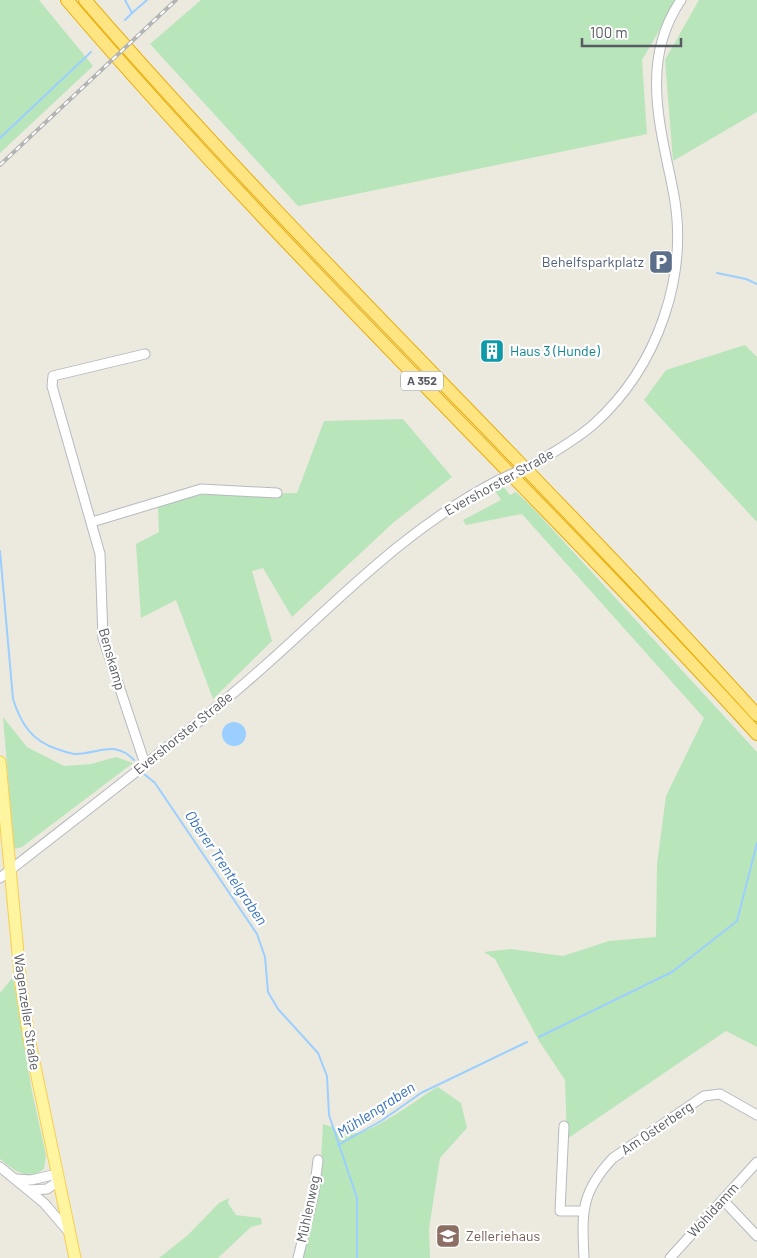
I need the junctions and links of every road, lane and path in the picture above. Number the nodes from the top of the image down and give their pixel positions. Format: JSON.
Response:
{"nodes":[{"id":1,"x":67,"y":0,"type":"edge"},
{"id":2,"x":85,"y":0,"type":"edge"},
{"id":3,"x":95,"y":0,"type":"edge"},
{"id":4,"x":681,"y":0,"type":"edge"},
{"id":5,"x":132,"y":54,"type":"junction"},
{"id":6,"x":145,"y":354,"type":"dead end"},
{"id":7,"x":277,"y":493,"type":"dead end"},
{"id":8,"x":92,"y":522,"type":"junction"},
{"id":9,"x":757,"y":715,"type":"edge"},
{"id":10,"x":757,"y":734,"type":"edge"},
{"id":11,"x":0,"y":762,"type":"edge"},
{"id":12,"x":145,"y":764,"type":"junction"},
{"id":13,"x":10,"y":870,"type":"junction"},
{"id":14,"x":0,"y":878,"type":"edge"},
{"id":15,"x":757,"y":1115,"type":"edge"},
{"id":16,"x":564,"y":1126,"type":"dead end"},
{"id":17,"x":318,"y":1160,"type":"dead end"},
{"id":18,"x":757,"y":1162,"type":"edge"},
{"id":19,"x":0,"y":1167,"type":"edge"},
{"id":20,"x":58,"y":1177,"type":"junction"},
{"id":21,"x":15,"y":1179,"type":"junction"},
{"id":22,"x":29,"y":1190,"type":"junction"},
{"id":23,"x":723,"y":1200,"type":"junction"},
{"id":24,"x":583,"y":1211,"type":"junction"},
{"id":25,"x":71,"y":1235,"type":"junction"},
{"id":26,"x":757,"y":1236,"type":"edge"},
{"id":27,"x":75,"y":1258,"type":"edge"},
{"id":28,"x":298,"y":1258,"type":"edge"},
{"id":29,"x":584,"y":1258,"type":"edge"},
{"id":30,"x":670,"y":1258,"type":"edge"}],
"edges":[{"from":1,"to":10,"type":"highway","number":"A 352"},
{"from":2,"to":5,"type":"highway","number":"A 352"},
{"from":3,"to":5,"type":"highway"},
{"from":4,"to":12,"type":"street","name":"Evershorster Straße","bridge":true},
{"from":5,"to":9,"type":"highway","number":"A 352"},
{"from":6,"to":8,"type":"street","name":"Benskamp"},
{"from":7,"to":8,"type":"street"},
{"from":8,"to":12,"type":"street","name":"Benskamp"},
{"from":11,"to":13,"type":"main road","name":"Wagenzeller Straße"},
{"from":12,"to":13,"type":"street","name":"Evershorster Straße"},
{"from":13,"to":14,"type":"street","name":"Evershorster Straße"},
{"from":13,"to":20,"type":"main road","name":"Wagenzeller Straße"},
{"from":15,"to":24,"type":"street","name":"Am Osterberg"},
{"from":16,"to":24,"type":"street"},
{"from":17,"to":28,"type":"street","name":"Mühlenweg"},
{"from":18,"to":23,"type":"street","name":"Wohldamm"},
{"from":19,"to":21,"type":"street"},
{"from":20,"to":21,"type":"street"},
{"from":20,"to":22,"type":"street"},
{"from":20,"to":25,"type":"main road","name":"Wagenzeller Straße"},
{"from":21,"to":22,"type":"street"},
{"from":22,"to":25,"type":"street"},
{"from":23,"to":26,"type":"street"},
{"from":23,"to":30,"type":"street","name":"Wohldamm"},
{"from":24,"to":29,"type":"street","name":"Am Osterberg"},
{"from":25,"to":27,"type":"main road","name":"Wagenzeller Straße"}]}
